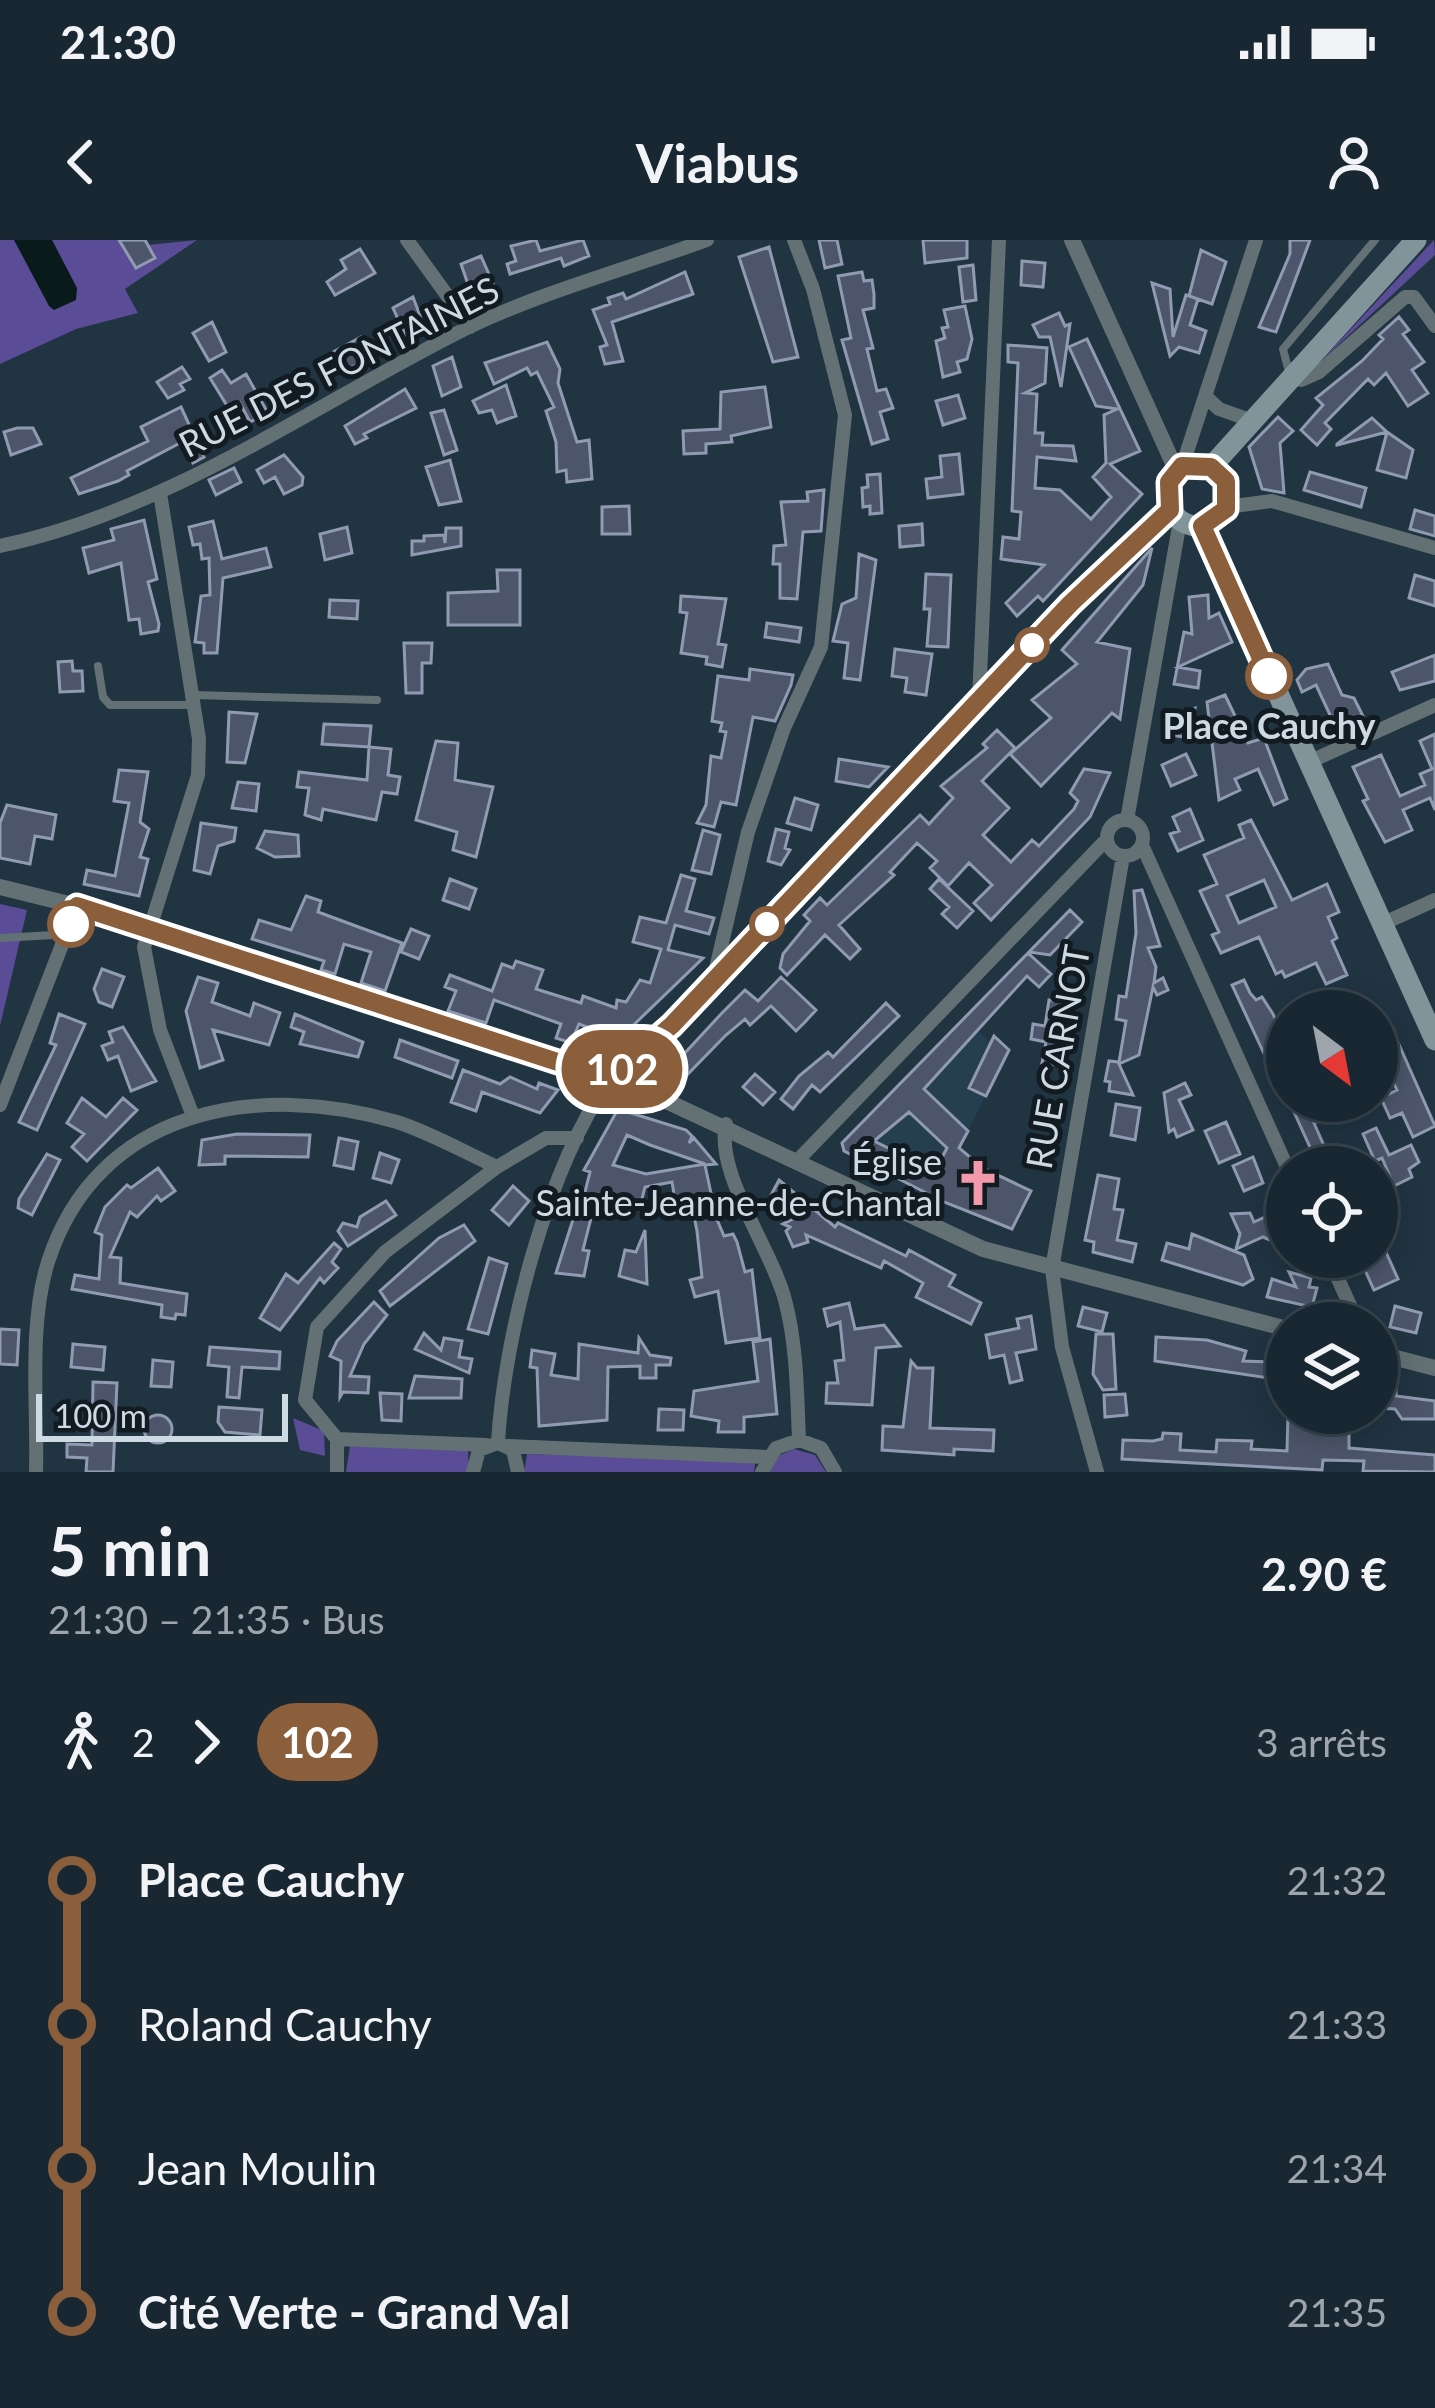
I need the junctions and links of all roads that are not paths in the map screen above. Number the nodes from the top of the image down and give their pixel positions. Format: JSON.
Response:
{"nodes":[{"id":1,"x":406,"y":240,"type":"edge"},
{"id":2,"x":706,"y":240,"type":"edge"},
{"id":3,"x":794,"y":240,"type":"edge"},
{"id":4,"x":1000,"y":240,"type":"edge"},
{"id":5,"x":1072,"y":240,"type":"edge"},
{"id":6,"x":1256,"y":240,"type":"edge"},
{"id":7,"x":1375,"y":240,"type":"edge"},
{"id":8,"x":1416,"y":240,"type":"edge"},
{"id":9,"x":1435,"y":326,"type":"edge"},
{"id":10,"x":470,"y":327,"type":"junction"},
{"id":11,"x":1298,"y":377,"type":"junction"},
{"id":12,"x":1205,"y":396,"type":"junction"},
{"id":13,"x":1250,"y":421,"type":"junction"},
{"id":14,"x":1211,"y":467,"type":"junction"},
{"id":15,"x":1180,"y":469,"type":"junction"},
{"id":16,"x":160,"y":493,"type":"junction"},
{"id":17,"x":1227,"y":507,"type":"junction"},
{"id":18,"x":1184,"y":519,"type":"junction"},
{"id":19,"x":0,"y":547,"type":"edge"},
{"id":20,"x":1435,"y":548,"type":"edge"},
{"id":21,"x":98,"y":666,"type":"dead end"},
{"id":22,"x":193,"y":700,"type":"junction"},
{"id":23,"x":377,"y":700,"type":"dead end"},
{"id":24,"x":979,"y":700,"type":"junction"},
{"id":25,"x":1435,"y":705,"type":"edge"},
{"id":26,"x":1309,"y":762,"type":"junction"},
{"id":27,"x":1127,"y":820,"type":"junction"},
{"id":28,"x":1107,"y":839,"type":"junction"},
{"id":29,"x":1142,"y":845,"type":"junction"},
{"id":30,"x":1124,"y":856,"type":"junction"},
{"id":31,"x":0,"y":886,"type":"edge"},
{"id":32,"x":1435,"y":900,"type":"edge"},
{"id":33,"x":77,"y":906,"type":"junction"},
{"id":34,"x":1382,"y":924,"type":"junction"},
{"id":35,"x":148,"y":928,"type":"junction"},
{"id":36,"x":0,"y":938,"type":"edge"},
{"id":37,"x":713,"y":981,"type":"junction"},
{"id":38,"x":1435,"y":1040,"type":"edge"},
{"id":39,"x":610,"y":1079,"type":"junction"},
{"id":40,"x":0,"y":1105,"type":"edge"},
{"id":41,"x":193,"y":1116,"type":"junction"},
{"id":42,"x":726,"y":1124,"type":"junction"},
{"id":43,"x":578,"y":1138,"type":"junction"},
{"id":44,"x":1278,"y":1146,"type":"edge"},
{"id":45,"x":798,"y":1160,"type":"junction"},
{"id":46,"x":497,"y":1167,"type":"junction"},
{"id":47,"x":1052,"y":1269,"type":"junction"},
{"id":48,"x":1266,"y":1324,"type":"edge"},
{"id":49,"x":1398,"y":1358,"type":"edge"},
{"id":50,"x":1435,"y":1368,"type":"edge"},
{"id":51,"x":337,"y":1439,"type":"junction"},
{"id":52,"x":799,"y":1440,"type":"junction"},
{"id":53,"x":497,"y":1445,"type":"junction"},
{"id":54,"x":765,"y":1464,"type":"edge"},
{"id":55,"x":36,"y":1472,"type":"edge"},
{"id":56,"x":337,"y":1472,"type":"edge"},
{"id":57,"x":473,"y":1472,"type":"edge"},
{"id":58,"x":518,"y":1472,"type":"edge"},
{"id":59,"x":835,"y":1472,"type":"edge"},
{"id":60,"x":1097,"y":1472,"type":"edge"}],
"edges":[{"from":1,"to":10,"type":"street"},
{"from":2,"to":10,"type":"street","name":"RUE DES FONTAINES"},
{"from":3,"to":37,"type":"street"},
{"from":4,"to":24,"type":"street"},
{"from":5,"to":15,"type":"street"},
{"from":6,"to":12,"type":"street"},
{"from":7,"to":11,"type":"lane"},
{"from":8,"to":11,"type":"main road"},
{"from":9,"to":11,"type":"street"},
{"from":10,"to":16,"type":"street","name":"RUE DES FONTAINES"},
{"from":11,"to":13,"type":"main road"},
{"from":12,"to":13,"type":"street"},
{"from":12,"to":15,"type":"street"},
{"from":13,"to":14,"type":"main road"},
{"from":14,"to":15,"type":"main road"},
{"from":14,"to":17,"type":"main road"},
{"from":15,"to":18,"type":"main road"},
{"from":16,"to":19,"type":"street","name":"RUE DES FONTAINES"},
{"from":16,"to":22,"type":"street"},
{"from":17,"to":18,"type":"main road"},
{"from":17,"to":20,"type":"street"},
{"from":18,"to":24,"type":"street"},
{"from":18,"to":26,"type":"main road"},
{"from":18,"to":27,"type":"street"},
{"from":21,"to":22,"type":"lane"},
{"from":22,"to":23,"type":"lane"},
{"from":22,"to":35,"type":"street"},
{"from":24,"to":37,"type":"street"},
{"from":25,"to":26,"type":"street"},
{"from":26,"to":34,"type":"main road"},
{"from":27,"to":28,"type":"street"},
{"from":27,"to":29,"type":"street"},
{"from":28,"to":30,"type":"street"},
{"from":28,"to":45,"type":"street"},
{"from":29,"to":30,"type":"street"},
{"from":29,"to":44,"type":"street"},
{"from":30,"to":47,"type":"street","name":"RUE CARNOT"},
{"from":31,"to":33,"type":"street"},
{"from":32,"to":34,"type":"street"},
{"from":33,"to":35,"type":"street"},
{"from":33,"to":36,"type":"lane"},
{"from":33,"to":40,"type":"street"},
{"from":34,"to":38,"type":"main road"},
{"from":35,"to":39,"type":"street"},
{"from":35,"to":41,"type":"street"},
{"from":37,"to":39,"type":"street"},
{"from":39,"to":42,"type":"street"},
{"from":39,"to":43,"type":"street"},
{"from":41,"to":46,"type":"street"},
{"from":41,"to":55,"type":"street"},
{"from":42,"to":45,"type":"street"},
{"from":42,"to":52,"type":"street"},
{"from":43,"to":46,"type":"street"},
{"from":43,"to":53,"type":"street"},
{"from":45,"to":47,"type":"street"},
{"from":46,"to":51,"type":"street"},
{"from":47,"to":48,"type":"street"},
{"from":47,"to":60,"type":"street","name":"RUE CARNOT"},
{"from":49,"to":50,"type":"street"},
{"from":51,"to":53,"type":"street"},
{"from":51,"to":56,"type":"street"},
{"from":52,"to":54,"type":"street"},
{"from":52,"to":59,"type":"street"},
{"from":53,"to":54,"type":"street"},
{"from":53,"to":57,"type":"street"},
{"from":53,"to":58,"type":"street"}]}
